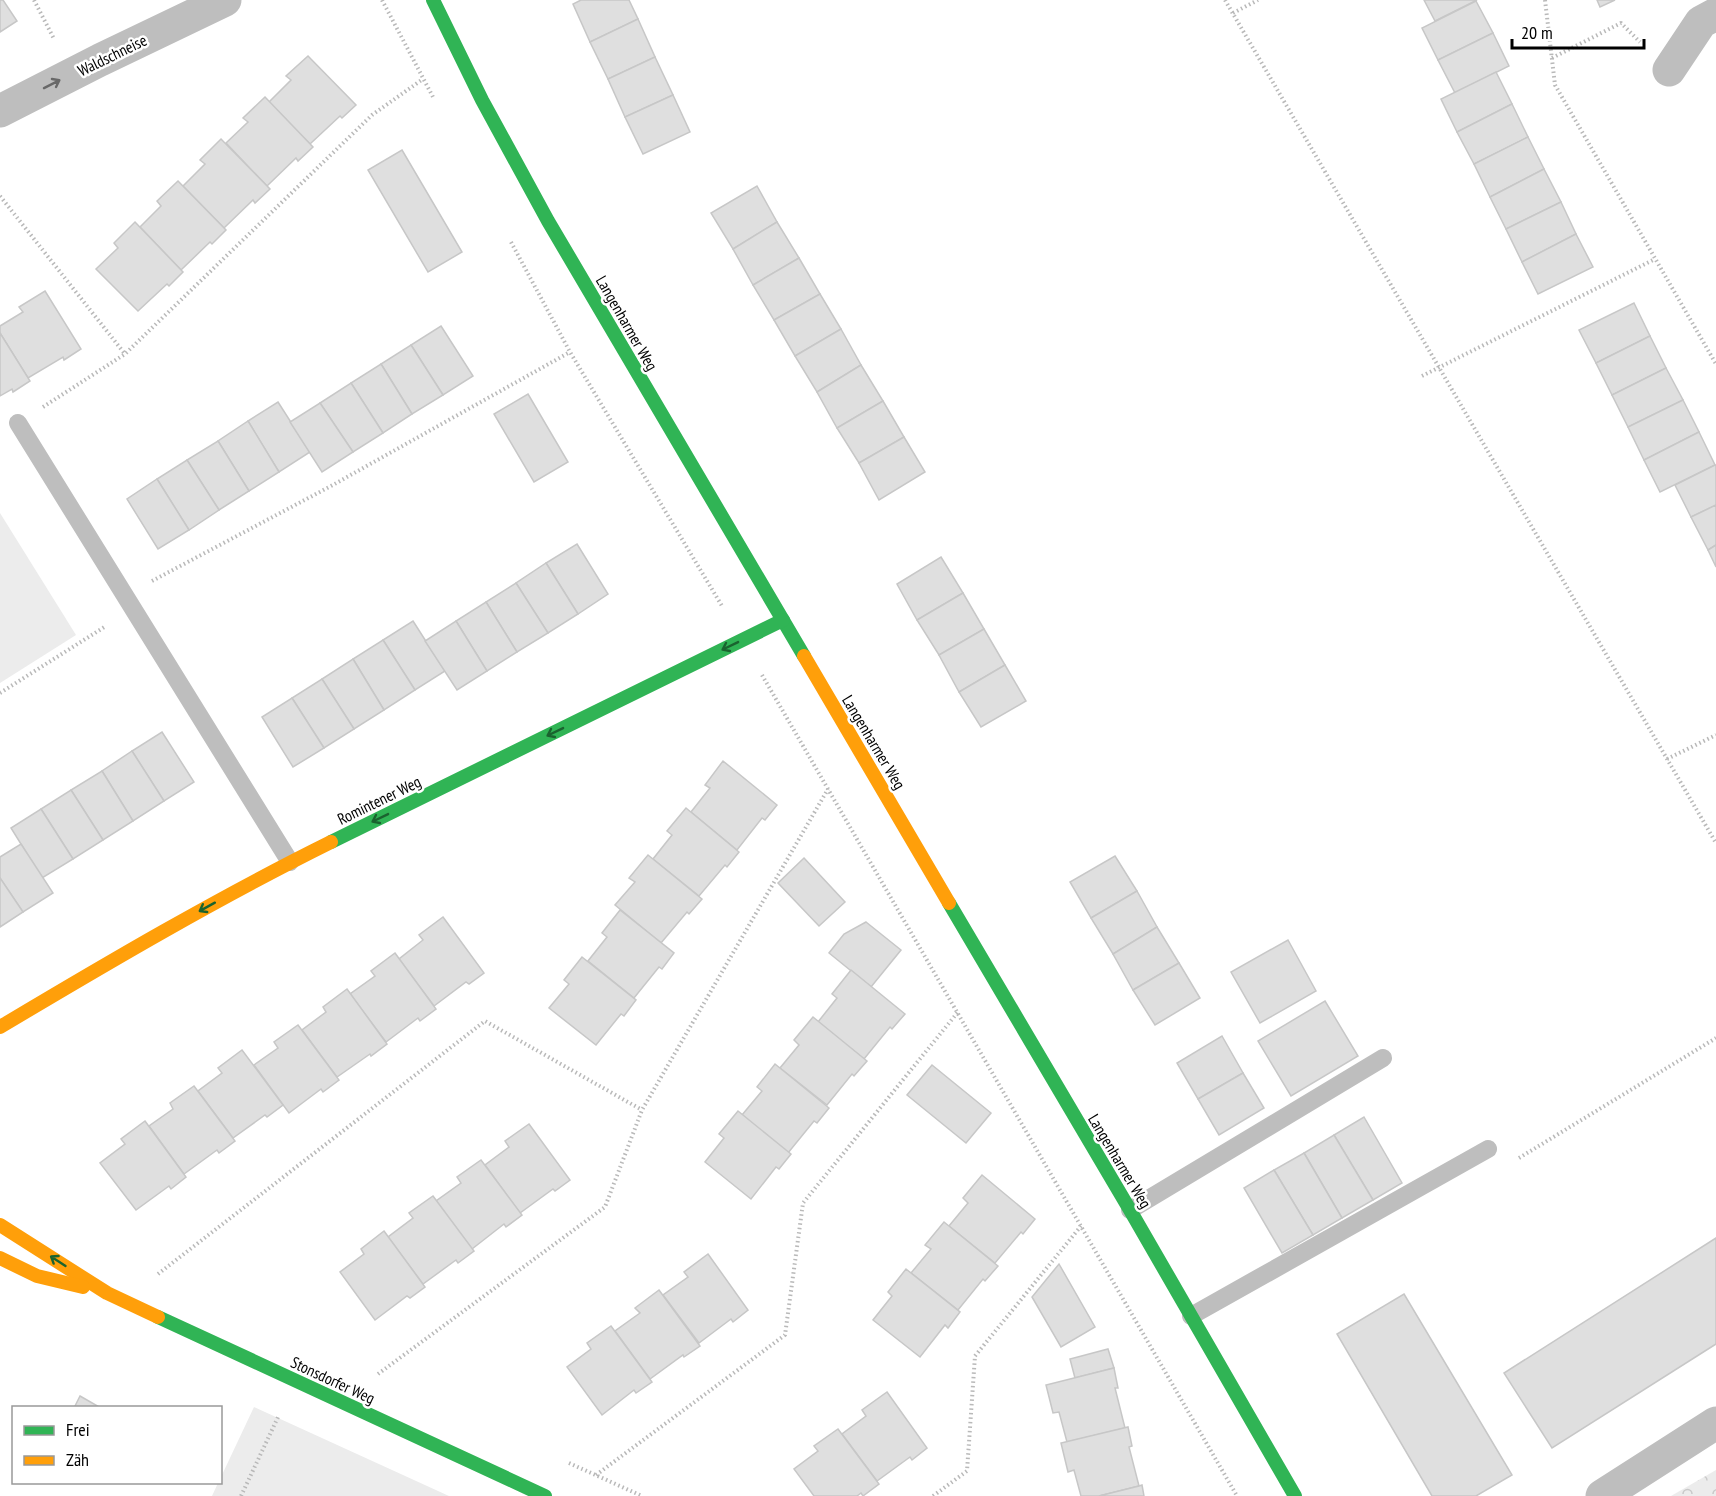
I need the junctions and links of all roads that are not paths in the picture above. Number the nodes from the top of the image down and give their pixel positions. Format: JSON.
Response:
{"nodes":[{"id":1,"x":225,"y":0,"type":"edge"},
{"id":2,"x":433,"y":0,"type":"edge"},
{"id":3,"x":1716,"y":14,"type":"edge"},
{"id":4,"x":1669,"y":70,"type":"road end"},
{"id":5,"x":0,"y":111,"type":"edge"},
{"id":6,"x":18,"y":423,"type":"road end"},
{"id":7,"x":783,"y":620,"type":"junction"},
{"id":8,"x":290,"y":862,"type":"junction"},
{"id":9,"x":0,"y":1027,"type":"edge"},
{"id":10,"x":1383,"y":1058,"type":"dead end"},
{"id":11,"x":1488,"y":1149,"type":"dead end"},
{"id":12,"x":1130,"y":1210,"type":"junction"},
{"id":13,"x":0,"y":1226,"type":"edge"},
{"id":14,"x":0,"y":1258,"type":"edge"},
{"id":15,"x":107,"y":1293,"type":"junction"},
{"id":16,"x":1191,"y":1316,"type":"junction"},
{"id":17,"x":1716,"y":1423,"type":"edge"},
{"id":18,"x":545,"y":1496,"type":"edge"},
{"id":19,"x":1295,"y":1496,"type":"edge"},
{"id":20,"x":1602,"y":1496,"type":"edge"}],
"edges":[{"from":5,"to":1,"type":"street","name":"Waldschneise","one_way":true},
{"from":2,"to":7,"type":"main road","name":"Langenharmer Weg"},
{"from":3,"to":4,"type":"street"},
{"from":6,"to":8,"type":"lane"},
{"from":7,"to":8,"type":"main road","name":"Romintener Weg","one_way":true},
{"from":7,"to":12,"type":"main road","name":"Langenharmer Weg"},
{"from":8,"to":9,"type":"main road","name":"Romintener Weg","one_way":true},
{"from":10,"to":12,"type":"lane"},
{"from":11,"to":16,"type":"lane"},
{"from":12,"to":16,"type":"main road","name":"Langenharmer Weg"},
{"from":15,"to":13,"type":"main road","name":"Stonsdorfer Weg","one_way":true},
{"from":14,"to":15,"type":"main road","name":"Stonsdorfer Weg"},
{"from":15,"to":18,"type":"main road","name":"Stonsdorfer Weg"},
{"from":16,"to":19,"type":"main road","name":"Langenharmer Weg"},
{"from":17,"to":20,"type":"street"}]}
